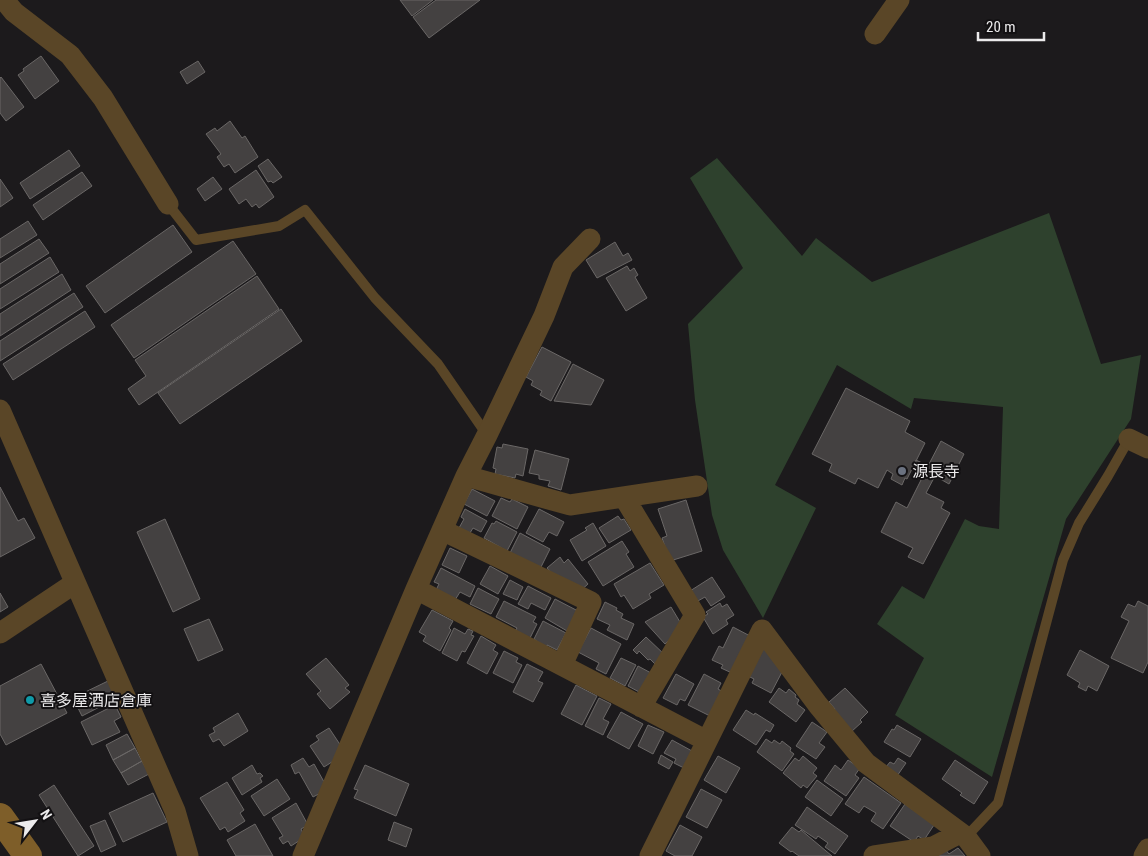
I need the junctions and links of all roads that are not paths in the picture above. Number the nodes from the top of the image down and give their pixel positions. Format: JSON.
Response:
{"nodes":[{"id":1,"x":4,"y":0,"type":"edge"},
{"id":2,"x":899,"y":0,"type":"edge"},
{"id":3,"x":875,"y":34,"type":"dead end"},
{"id":4,"x":168,"y":204,"type":"joint"},
{"id":5,"x":590,"y":239,"type":"dead end"},
{"id":6,"x":0,"y":410,"type":"edge"},
{"id":7,"x":487,"y":435,"type":"junction"},
{"id":8,"x":1128,"y":439,"type":"joint"},
{"id":9,"x":1148,"y":448,"type":"edge"},
{"id":10,"x":466,"y":476,"type":"junction"},
{"id":11,"x":697,"y":486,"type":"dead end"},
{"id":12,"x":624,"y":497,"type":"junction"},
{"id":13,"x":442,"y":530,"type":"junction"},
{"id":14,"x":75,"y":583,"type":"junction"},
{"id":15,"x":416,"y":589,"type":"junction"},
{"id":16,"x":0,"y":633,"type":"edge"},
{"id":17,"x":562,"y":665,"type":"junction"},
{"id":18,"x":641,"y":707,"type":"junction"},
{"id":19,"x":707,"y":741,"type":"junction"},
{"id":20,"x":963,"y":835,"type":"junction"},
{"id":21,"x":188,"y":856,"type":"edge"},
{"id":22,"x":303,"y":856,"type":"edge"},
{"id":23,"x":650,"y":856,"type":"edge"},
{"id":24,"x":874,"y":856,"type":"edge"},
{"id":25,"x":980,"y":856,"type":"edge"}],
"edges":[{"from":1,"to":4,"type":"street"},
{"from":2,"to":3,"type":"street"},
{"from":4,"to":7,"type":"lane"},
{"from":5,"to":7,"type":"street"},
{"from":6,"to":14,"type":"street"},
{"from":7,"to":10,"type":"street"},
{"from":8,"to":9,"type":"street"},
{"from":8,"to":20,"type":"lane"},
{"from":10,"to":12,"type":"street"},
{"from":10,"to":13,"type":"street"},
{"from":11,"to":12,"type":"street"},
{"from":12,"to":18,"type":"street"},
{"from":13,"to":15,"type":"street"},
{"from":13,"to":17,"type":"street"},
{"from":14,"to":16,"type":"street"},
{"from":14,"to":21,"type":"street"},
{"from":15,"to":17,"type":"street"},
{"from":15,"to":22,"type":"street"},
{"from":17,"to":18,"type":"street"},
{"from":18,"to":19,"type":"street"},
{"from":19,"to":20,"type":"street"},
{"from":19,"to":23,"type":"street"},
{"from":20,"to":24,"type":"street"},
{"from":20,"to":25,"type":"street"}]}
